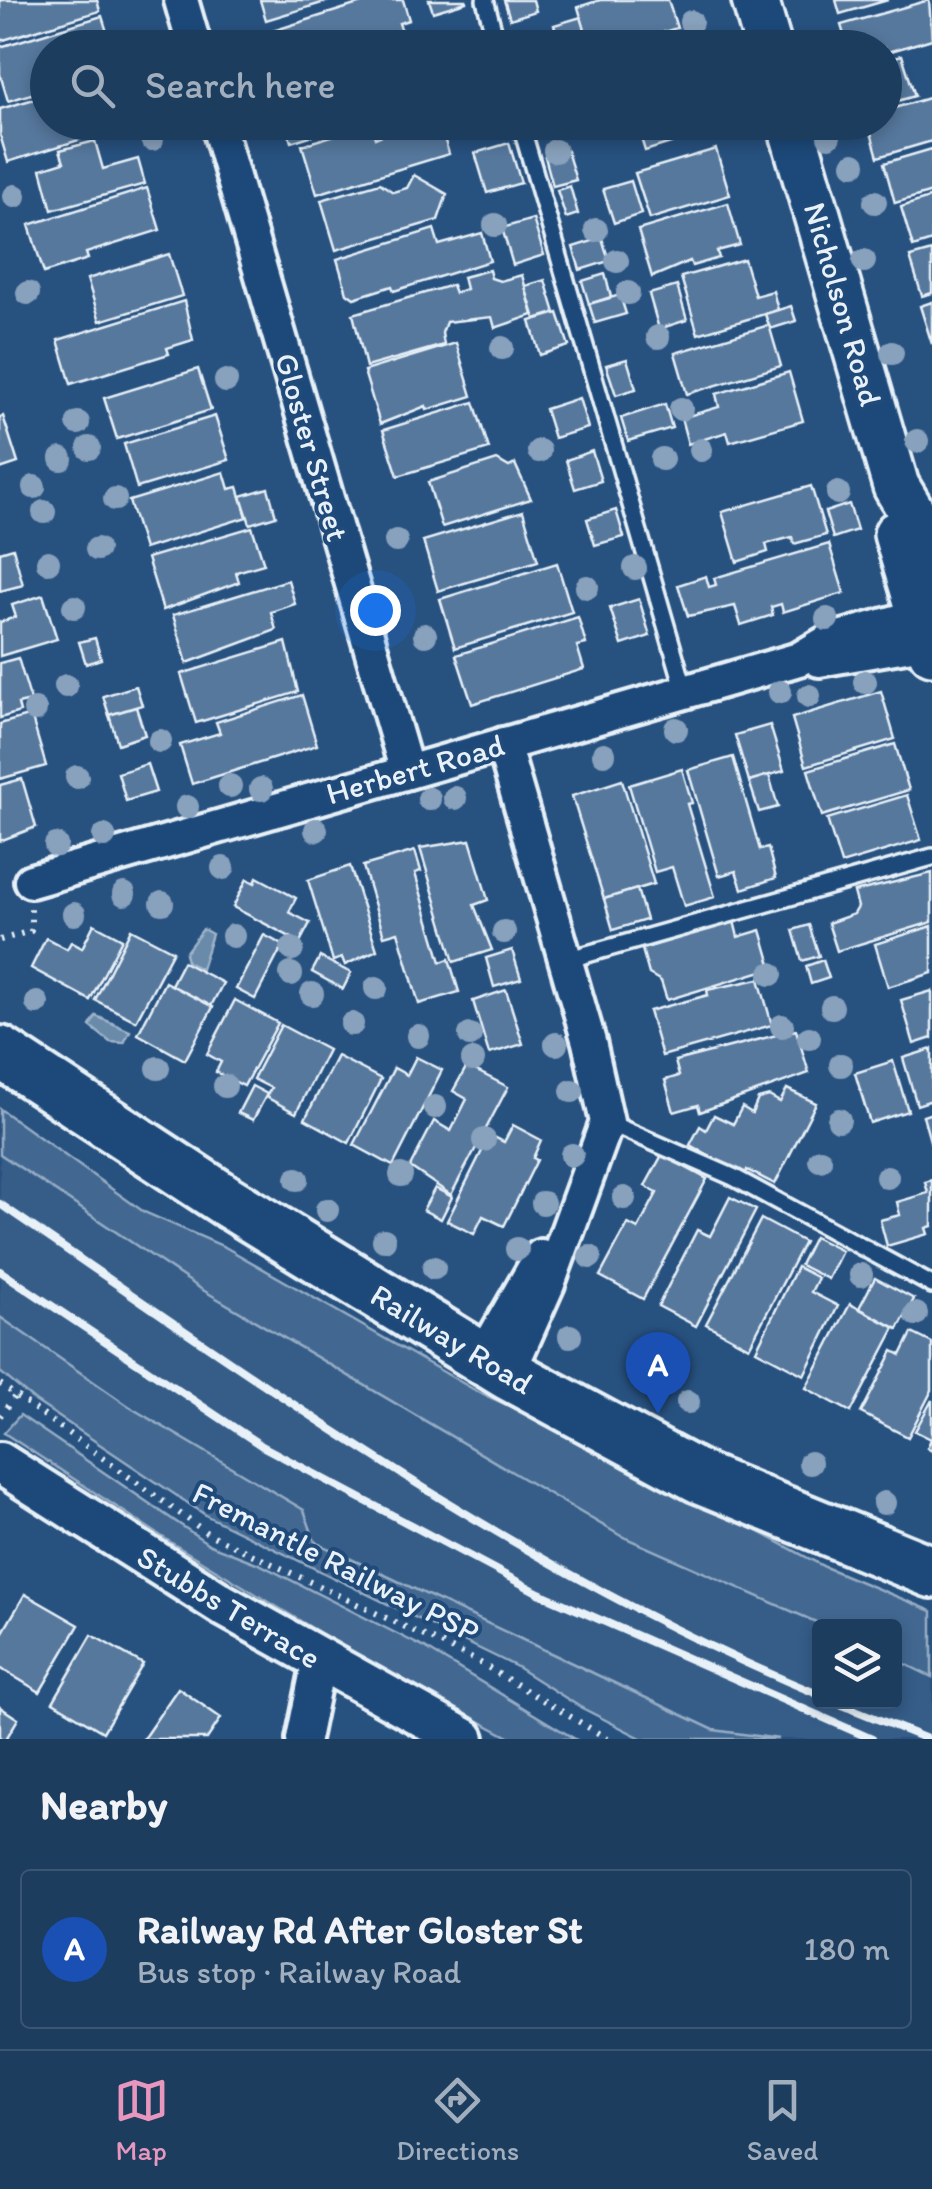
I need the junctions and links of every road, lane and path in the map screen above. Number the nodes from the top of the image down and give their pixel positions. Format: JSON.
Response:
{"nodes":[{"id":1,"x":181,"y":0,"type":"edge"},
{"id":2,"x":484,"y":0,"type":"edge"},
{"id":3,"x":755,"y":0,"type":"edge"},
{"id":4,"x":190,"y":30,"type":"edge"},
{"id":5,"x":493,"y":30,"type":"edge"},
{"id":6,"x":764,"y":30,"type":"edge"},
{"id":7,"x":222,"y":140,"type":"edge"},
{"id":8,"x":525,"y":140,"type":"edge"},
{"id":9,"x":795,"y":140,"type":"edge"},
{"id":10,"x":896,"y":486,"type":"junction"},
{"id":11,"x":932,"y":566,"type":"edge"},
{"id":12,"x":929,"y":632,"type":"edge"},
{"id":13,"x":685,"y":691,"type":"junction"},
{"id":14,"x":504,"y":744,"type":"junction"},
{"id":15,"x":407,"y":772,"type":"junction"},
{"id":16,"x":932,"y":857,"type":"edge"},
{"id":17,"x":32,"y":881,"type":"dead end"},
{"id":18,"x":31,"y":931,"type":"dead end"},
{"id":19,"x":0,"y":940,"type":"edge"},
{"id":20,"x":566,"y":960,"type":"junction"},
{"id":21,"x":0,"y":1052,"type":"edge"},
{"id":22,"x":607,"y":1122,"type":"junction"},
{"id":23,"x":932,"y":1286,"type":"edge"},
{"id":24,"x":495,"y":1367,"type":"junction"},
{"id":25,"x":0,"y":1384,"type":"edge"},
{"id":26,"x":15,"y":1396,"type":"junction"},
{"id":27,"x":0,"y":1416,"type":"edge"},
{"id":28,"x":0,"y":1463,"type":"edge"},
{"id":29,"x":932,"y":1572,"type":"edge"},
{"id":30,"x":319,"y":1661,"type":"junction"},
{"id":31,"x":603,"y":1738,"type":"edge"},
{"id":32,"x":302,"y":1739,"type":"edge"},
{"id":33,"x":464,"y":1739,"type":"edge"}],
"edges":[{"from":1,"to":4,"type":"street"},
{"from":2,"to":5,"type":"lane"},
{"from":3,"to":6,"type":"main road"},
{"from":7,"to":15,"type":"street","name":"Gloster Street"},
{"from":8,"to":13,"type":"lane"},
{"from":9,"to":10,"type":"main road","name":"Nicholson Road"},
{"from":10,"to":11,"type":"main road","name":"Nicholson Road"},
{"from":10,"to":12,"type":"main road","name":"Nicholson Road"},
{"from":12,"to":13,"type":"street","name":"Herbert Road"},
{"from":13,"to":14,"type":"street","name":"Herbert Road"},
{"from":14,"to":15,"type":"street","name":"Herbert Road"},
{"from":14,"to":20,"type":"street"},
{"from":15,"to":17,"type":"street","name":"Herbert Road"},
{"from":16,"to":20,"type":"lane"},
{"from":18,"to":19,"type":"path"},
{"from":20,"to":22,"type":"street"},
{"from":21,"to":24,"type":"main road","name":"Railway Road"},
{"from":22,"to":23,"type":"lane"},
{"from":22,"to":24,"type":"street"},
{"from":24,"to":29,"type":"main road","name":"Railway Road"},
{"from":25,"to":26,"type":"path","name":"Fremantle Railway PSP"},
{"from":26,"to":27,"type":"path"},
{"from":26,"to":31,"type":"path","name":"Fremantle Railway PSP"},
{"from":28,"to":30,"type":"street","name":"Stubbs Terrace"},
{"from":30,"to":32,"type":"street"},
{"from":30,"to":33,"type":"street","name":"Stubbs Terrace"}]}
